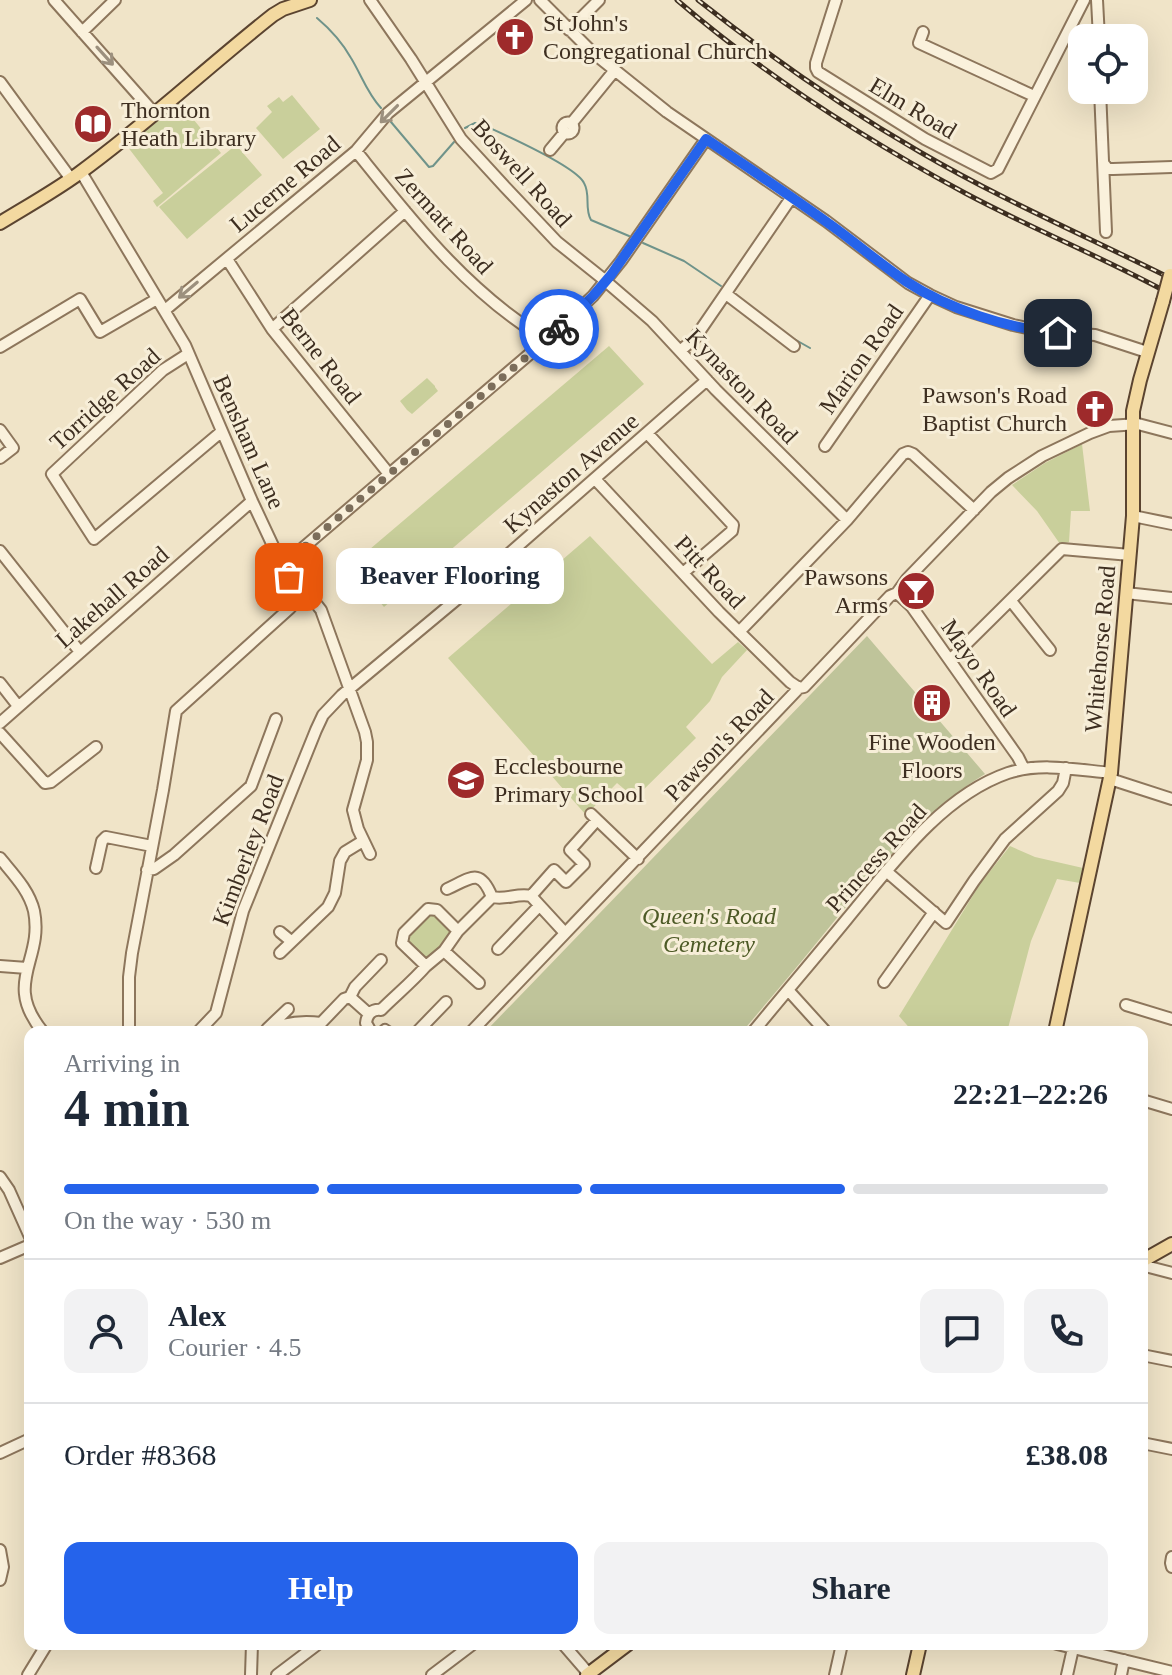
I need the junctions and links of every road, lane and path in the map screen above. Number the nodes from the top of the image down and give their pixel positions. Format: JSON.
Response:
{"nodes":[{"id":1,"x":54,"y":0,"type":"edge"},
{"id":2,"x":115,"y":0,"type":"edge"},
{"id":3,"x":310,"y":0,"type":"edge"},
{"id":4,"x":370,"y":0,"type":"edge"},
{"id":5,"x":526,"y":0,"type":"edge"},
{"id":6,"x":540,"y":0,"type":"edge"},
{"id":7,"x":599,"y":0,"type":"edge"},
{"id":8,"x":836,"y":0,"type":"edge"},
{"id":9,"x":1084,"y":0,"type":"edge"},
{"id":10,"x":1097,"y":0,"type":"edge"},
{"id":11,"x":1098,"y":24,"type":"edge"},
{"id":12,"x":569,"y":30,"type":"junction"},
{"id":13,"x":82,"y":32,"type":"junction"},
{"id":14,"x":923,"y":32,"type":"dead end"},
{"id":15,"x":615,"y":70,"type":"junction"},
{"id":16,"x":0,"y":82,"type":"edge"},
{"id":17,"x":426,"y":82,"type":"junction"},
{"id":18,"x":1034,"y":96,"type":"junction"},
{"id":19,"x":1101,"y":104,"type":"edge"},
{"id":20,"x":155,"y":114,"type":"junction"},
{"id":21,"x":706,"y":139,"type":"junction"},
{"id":22,"x":550,"y":150,"type":"dead end"},
{"id":23,"x":356,"y":151,"type":"junction"},
{"id":24,"x":1104,"y":164,"type":"junction"},
{"id":25,"x":1172,"y":167,"type":"edge"},
{"id":26,"x":76,"y":175,"type":"junction"},
{"id":27,"x":791,"y":198,"type":"junction"},
{"id":28,"x":405,"y":211,"type":"junction"},
{"id":29,"x":0,"y":223,"type":"edge"},
{"id":30,"x":1106,"y":232,"type":"dead end"},
{"id":31,"x":227,"y":259,"type":"junction"},
{"id":32,"x":1171,"y":272,"type":"edge"},
{"id":33,"x":605,"y":281,"type":"junction"},
{"id":34,"x":726,"y":294,"type":"junction"},
{"id":35,"x":930,"y":295,"type":"junction"},
{"id":36,"x":157,"y":299,"type":"junction"},
{"id":37,"x":165,"y":310,"type":"junction"},
{"id":38,"x":272,"y":329,"type":"junction"},
{"id":39,"x":546,"y":340,"type":"junction"},
{"id":40,"x":794,"y":346,"type":"dead end"},
{"id":41,"x":0,"y":347,"type":"edge"},
{"id":42,"x":680,"y":351,"type":"junction"},
{"id":43,"x":1147,"y":352,"type":"junction"},
{"id":44,"x":188,"y":354,"type":"junction"},
{"id":45,"x":707,"y":380,"type":"junction"},
{"id":46,"x":1132,"y":425,"type":"junction"},
{"id":47,"x":0,"y":430,"type":"edge"},
{"id":48,"x":221,"y":432,"type":"junction"},
{"id":49,"x":647,"y":433,"type":"junction"},
{"id":50,"x":1172,"y":433,"type":"edge"},
{"id":51,"x":825,"y":446,"type":"dead end"},
{"id":52,"x":0,"y":458,"type":"edge"},
{"id":53,"x":389,"y":474,"type":"junction"},
{"id":54,"x":595,"y":479,"type":"junction"},
{"id":55,"x":252,"y":501,"type":"junction"},
{"id":56,"x":974,"y":510,"type":"junction"},
{"id":57,"x":1133,"y":516,"type":"junction"},
{"id":58,"x":847,"y":520,"type":"junction"},
{"id":59,"x":1172,"y":524,"type":"edge"},
{"id":60,"x":0,"y":551,"type":"edge"},
{"id":61,"x":1130,"y":555,"type":"junction"},
{"id":62,"x":283,"y":565,"type":"junction"},
{"id":63,"x":683,"y":573,"type":"junction"},
{"id":64,"x":897,"y":593,"type":"junction"},
{"id":65,"x":1126,"y":593,"type":"junction"},
{"id":66,"x":296,"y":597,"type":"junction"},
{"id":67,"x":1172,"y":598,"type":"edge"},
{"id":68,"x":1011,"y":601,"type":"junction"},
{"id":69,"x":739,"y":632,"type":"junction"},
{"id":70,"x":1044,"y":647,"type":"dead end"},
{"id":71,"x":80,"y":652,"type":"junction"},
{"id":72,"x":950,"y":660,"type":"junction"},
{"id":73,"x":0,"y":683,"type":"edge"},
{"id":74,"x":799,"y":688,"type":"junction"},
{"id":75,"x":350,"y":689,"type":"junction"},
{"id":76,"x":18,"y":706,"type":"junction"},
{"id":77,"x":276,"y":719,"type":"dead end"},
{"id":78,"x":0,"y":723,"type":"edge"},
{"id":79,"x":0,"y":733,"type":"edge"},
{"id":80,"x":96,"y":747,"type":"dead end"},
{"id":81,"x":1066,"y":768,"type":"junction"},
{"id":82,"x":1024,"y":769,"type":"junction"},
{"id":83,"x":1110,"y":776,"type":"junction"},
{"id":84,"x":1172,"y":799,"type":"edge"},
{"id":85,"x":363,"y":841,"type":"junction"},
{"id":86,"x":152,"y":846,"type":"junction"},
{"id":87,"x":370,"y":854,"type":"dead end"},
{"id":88,"x":0,"y":858,"type":"edge"},
{"id":89,"x":638,"y":859,"type":"junction"},
{"id":90,"x":96,"y":868,"type":"dead end"},
{"id":91,"x":147,"y":870,"type":"junction"},
{"id":92,"x":886,"y":871,"type":"junction"},
{"id":93,"x":447,"y":889,"type":"dead end"},
{"id":94,"x":531,"y":896,"type":"junction"},
{"id":95,"x":492,"y":897,"type":"junction"},
{"id":96,"x":539,"y":906,"type":"junction"},
{"id":97,"x":934,"y":912,"type":"junction"},
{"id":98,"x":458,"y":931,"type":"junction"},
{"id":99,"x":280,"y":932,"type":"dead end"},
{"id":100,"x":565,"y":933,"type":"junction"},
{"id":101,"x":291,"y":941,"type":"junction"},
{"id":102,"x":498,"y":949,"type":"dead end"},
{"id":103,"x":444,"y":951,"type":"junction"},
{"id":104,"x":280,"y":953,"type":"dead end"},
{"id":105,"x":381,"y":960,"type":"dead end"},
{"id":106,"x":0,"y":966,"type":"edge"},
{"id":107,"x":426,"y":966,"type":"junction"},
{"id":108,"x":27,"y":968,"type":"junction"},
{"id":109,"x":884,"y":982,"type":"dead end"},
{"id":110,"x":479,"y":983,"type":"dead end"},
{"id":111,"x":788,"y":990,"type":"junction"},
{"id":112,"x":350,"y":997,"type":"junction"},
{"id":113,"x":446,"y":1002,"type":"dead end"},
{"id":114,"x":1126,"y":1005,"type":"dead end"},
{"id":115,"x":288,"y":1009,"type":"dead end"},
{"id":116,"x":369,"y":1014,"type":"junction"},
{"id":117,"x":1172,"y":1019,"type":"edge"},
{"id":118,"x":39,"y":1026,"type":"edge"},
{"id":119,"x":129,"y":1026,"type":"edge"},
{"id":120,"x":204,"y":1026,"type":"edge"},
{"id":121,"x":270,"y":1026,"type":"edge"},
{"id":122,"x":279,"y":1026,"type":"edge"},
{"id":123,"x":366,"y":1026,"type":"edge"},
{"id":124,"x":423,"y":1026,"type":"edge"},
{"id":125,"x":477,"y":1026,"type":"edge"},
{"id":126,"x":758,"y":1026,"type":"edge"},
{"id":127,"x":821,"y":1026,"type":"edge"},
{"id":128,"x":1056,"y":1026,"type":"edge"},
{"id":129,"x":1148,"y":1102,"type":"edge"},
{"id":130,"x":1172,"y":1109,"type":"edge"},
{"id":131,"x":0,"y":1177,"type":"edge"},
{"id":132,"x":24,"y":1224,"type":"edge"},
{"id":133,"x":1172,"y":1244,"type":"edge"},
{"id":134,"x":24,"y":1248,"type":"edge"},
{"id":135,"x":0,"y":1258,"type":"edge"},
{"id":136,"x":1148,"y":1258,"type":"edge"},
{"id":137,"x":1148,"y":1266,"type":"edge"},
{"id":138,"x":1172,"y":1273,"type":"edge"},
{"id":139,"x":1148,"y":1356,"type":"edge"},
{"id":140,"x":1172,"y":1361,"type":"edge"},
{"id":141,"x":24,"y":1442,"type":"edge"},
{"id":142,"x":1148,"y":1444,"type":"edge"},
{"id":143,"x":1172,"y":1449,"type":"edge"},
{"id":144,"x":0,"y":1453,"type":"edge"},
{"id":145,"x":0,"y":1550,"type":"edge"},
{"id":146,"x":1172,"y":1557,"type":"edge"},
{"id":147,"x":1172,"y":1567,"type":"edge"},
{"id":148,"x":0,"y":1580,"type":"edge"},
{"id":149,"x":43,"y":1650,"type":"edge"},
{"id":150,"x":252,"y":1650,"type":"edge"},
{"id":151,"x":310,"y":1650,"type":"edge"},
{"id":152,"x":465,"y":1650,"type":"edge"},
{"id":153,"x":569,"y":1650,"type":"edge"},
{"id":154,"x":620,"y":1650,"type":"edge"},
{"id":155,"x":841,"y":1650,"type":"edge"},
{"id":156,"x":919,"y":1650,"type":"edge"},
{"id":157,"x":1073,"y":1650,"type":"edge"},
{"id":158,"x":1088,"y":1650,"type":"edge"},
{"id":159,"x":1124,"y":1660,"type":"junction"},
{"id":160,"x":1172,"y":1672,"type":"edge"},
{"id":161,"x":588,"y":1674,"type":"edge"},
{"id":162,"x":28,"y":1675,"type":"edge"},
{"id":163,"x":251,"y":1675,"type":"edge"},
{"id":164,"x":277,"y":1675,"type":"edge"},
{"id":165,"x":432,"y":1675,"type":"edge"},
{"id":166,"x":835,"y":1675,"type":"edge"},
{"id":167,"x":913,"y":1675,"type":"edge"},
{"id":168,"x":1067,"y":1675,"type":"edge"},
{"id":169,"x":1121,"y":1675,"type":"edge"}],
"edges":[{"from":1,"to":13,"type":"street"},
{"from":2,"to":13,"type":"street"},
{"from":3,"to":20,"type":"main road"},
{"from":4,"to":17,"type":"street","name":"Boswell Road"},
{"from":5,"to":17,"type":"street","name":"Lucerne Road"},
{"from":6,"to":12,"type":"street"},
{"from":7,"to":12,"type":"street"},
{"from":8,"to":18,"type":"street","name":"Elm Road"},
{"from":9,"to":18,"type":"street"},
{"from":10,"to":11,"type":"street"},
{"from":12,"to":15,"type":"street"},
{"from":13,"to":20,"type":"street","one_way":true},
{"from":14,"to":18,"type":"street"},
{"from":15,"to":21,"type":"street"},
{"from":15,"to":22,"type":"street"},
{"from":16,"to":26,"type":"street","name":"Bensham Lane"},
{"from":17,"to":23,"type":"street","name":"Lucerne Road","one_way":true},
{"from":17,"to":33,"type":"street","name":"Boswell Road"},
{"from":19,"to":24,"type":"street"},
{"from":20,"to":26,"type":"main road"},
{"from":21,"to":27,"type":"street"},
{"from":21,"to":33,"type":"street"},
{"from":23,"to":28,"type":"street","name":"Zermatt Road"},
{"from":23,"to":31,"type":"street","name":"Lucerne Road"},
{"from":24,"to":25,"type":"street"},
{"from":24,"to":30,"type":"street"},
{"from":26,"to":29,"type":"main road"},
{"from":26,"to":36,"type":"street","name":"Bensham Lane"},
{"from":27,"to":34,"type":"street"},
{"from":27,"to":35,"type":"street"},
{"from":28,"to":38,"type":"street"},
{"from":28,"to":39,"type":"street","name":"Zermatt Road"},
{"from":31,"to":37,"type":"street","name":"Lucerne Road","one_way":true},
{"from":31,"to":38,"type":"street","name":"Berne Road"},
{"from":32,"to":43,"type":"main road","name":"Whitehorse Road","bridge":true},
{"from":33,"to":39,"type":"street"},
{"from":33,"to":42,"type":"street","name":"Kynaston Road"},
{"from":34,"to":40,"type":"street"},
{"from":34,"to":42,"type":"street"},
{"from":35,"to":43,"type":"street"},
{"from":35,"to":51,"type":"street","name":"Marion Road"},
{"from":36,"to":37,"type":"street","name":"Bensham Lane"},
{"from":36,"to":41,"type":"street"},
{"from":37,"to":44,"type":"street","name":"Bensham Lane"},
{"from":38,"to":53,"type":"street","name":"Berne Road"},
{"from":39,"to":53,"type":"street"},
{"from":42,"to":45,"type":"street","name":"Kynaston Road"},
{"from":43,"to":46,"type":"main road","name":"Whitehorse Road"},
{"from":44,"to":48,"type":"street","name":"Bensham Lane"},
{"from":44,"to":48,"type":"street","name":"Torridge Road"},
{"from":45,"to":49,"type":"street","name":"Kynaston Avenue"},
{"from":45,"to":58,"type":"street","name":"Kynaston Road"},
{"from":46,"to":50,"type":"street"},
{"from":46,"to":56,"type":"street"},
{"from":46,"to":57,"type":"main road","name":"Whitehorse Road"},
{"from":47,"to":52,"type":"street"},
{"from":48,"to":55,"type":"street","name":"Bensham Lane"},
{"from":49,"to":54,"type":"street","name":"Kynaston Avenue"},
{"from":49,"to":63,"type":"street"},
{"from":53,"to":62,"type":"street"},
{"from":54,"to":63,"type":"street","name":"Pitt Road"},
{"from":54,"to":75,"type":"street","name":"Kynaston Avenue"},
{"from":55,"to":62,"type":"street","name":"Bensham Lane"},
{"from":55,"to":71,"type":"street","name":"Lakehall Road"},
{"from":56,"to":58,"type":"street"},
{"from":56,"to":64,"type":"street","name":"Pawson's Road"},
{"from":57,"to":59,"type":"street"},
{"from":57,"to":61,"type":"main road","name":"Whitehorse Road"},
{"from":58,"to":69,"type":"street"},
{"from":60,"to":71,"type":"street"},
{"from":61,"to":65,"type":"main road","name":"Whitehorse Road"},
{"from":61,"to":68,"type":"street"},
{"from":62,"to":66,"type":"street","name":"Bensham Lane"},
{"from":63,"to":69,"type":"street","name":"Pitt Road"},
{"from":64,"to":72,"type":"street","name":"Mayo Road"},
{"from":64,"to":74,"type":"street","name":"Pawson's Road"},
{"from":65,"to":67,"type":"street"},
{"from":65,"to":83,"type":"main road","name":"Whitehorse Road"},
{"from":66,"to":75,"type":"street"},
{"from":66,"to":86,"type":"street"},
{"from":68,"to":70,"type":"street"},
{"from":68,"to":72,"type":"street"},
{"from":69,"to":74,"type":"street","name":"Pitt Road"},
{"from":71,"to":76,"type":"street","name":"Lakehall Road"},
{"from":72,"to":82,"type":"street","name":"Mayo Road"},
{"from":73,"to":76,"type":"street"},
{"from":74,"to":89,"type":"street","name":"Pawson's Road"},
{"from":75,"to":85,"type":"street"},
{"from":75,"to":120,"type":"street","name":"Kimberley Road"},
{"from":76,"to":78,"type":"street","name":"Lakehall Road"},
{"from":77,"to":91,"type":"street"},
{"from":79,"to":80,"type":"street"},
{"from":81,"to":82,"type":"street","name":"Princess Road"},
{"from":81,"to":83,"type":"street","name":"Princess Road"},
{"from":81,"to":97,"type":"street"},
{"from":82,"to":92,"type":"street","name":"Princess Road"},
{"from":83,"to":84,"type":"street","name":"Princess Road"},
{"from":83,"to":128,"type":"main road","name":"Whitehorse Road"},
{"from":85,"to":87,"type":"street"},
{"from":85,"to":101,"type":"street"},
{"from":86,"to":90,"type":"street"},
{"from":86,"to":91,"type":"street"},
{"from":88,"to":108,"type":"street"},
{"from":89,"to":94,"type":"street"},
{"from":89,"to":100,"type":"street","name":"Pawson's Road"},
{"from":91,"to":119,"type":"street"},
{"from":92,"to":97,"type":"street"},
{"from":92,"to":111,"type":"street","name":"Princess Road"},
{"from":93,"to":95,"type":"street"},
{"from":94,"to":95,"type":"street"},
{"from":94,"to":96,"type":"street"},
{"from":95,"to":98,"type":"street"},
{"from":96,"to":100,"type":"street"},
{"from":96,"to":102,"type":"street"},
{"from":97,"to":109,"type":"street"},
{"from":98,"to":103,"type":"street"},
{"from":98,"to":107,"type":"street"},
{"from":99,"to":101,"type":"street"},
{"from":100,"to":125,"type":"street","name":"Pawson's Road"},
{"from":101,"to":104,"type":"street"},
{"from":103,"to":107,"type":"street"},
{"from":103,"to":110,"type":"street"},
{"from":105,"to":112,"type":"street"},
{"from":106,"to":108,"type":"street"},
{"from":107,"to":116,"type":"street"},
{"from":108,"to":118,"type":"street"},
{"from":111,"to":126,"type":"street","name":"Princess Road"},
{"from":111,"to":127,"type":"street"},
{"from":112,"to":116,"type":"street"},
{"from":112,"to":122,"type":"street"},
{"from":113,"to":124,"type":"street"},
{"from":114,"to":117,"type":"street"},
{"from":115,"to":121,"type":"street"},
{"from":116,"to":123,"type":"street"},
{"from":129,"to":130,"type":"street"},
{"from":131,"to":132,"type":"street"},
{"from":133,"to":136,"type":"main road"},
{"from":134,"to":135,"type":"street"},
{"from":137,"to":138,"type":"street"},
{"from":139,"to":140,"type":"street"},
{"from":141,"to":144,"type":"street"},
{"from":142,"to":143,"type":"street"},
{"from":145,"to":148,"type":"street"},
{"from":146,"to":147,"type":"street"},
{"from":149,"to":162,"type":"street"},
{"from":150,"to":163,"type":"street"},
{"from":151,"to":164,"type":"street"},
{"from":152,"to":165,"type":"street"},
{"from":153,"to":161,"type":"street"},
{"from":154,"to":161,"type":"main road"},
{"from":155,"to":166,"type":"street"},
{"from":156,"to":167,"type":"main road"},
{"from":157,"to":168,"type":"street"},
{"from":158,"to":159,"type":"street"},
{"from":159,"to":160,"type":"street"},
{"from":159,"to":169,"type":"street"}]}
